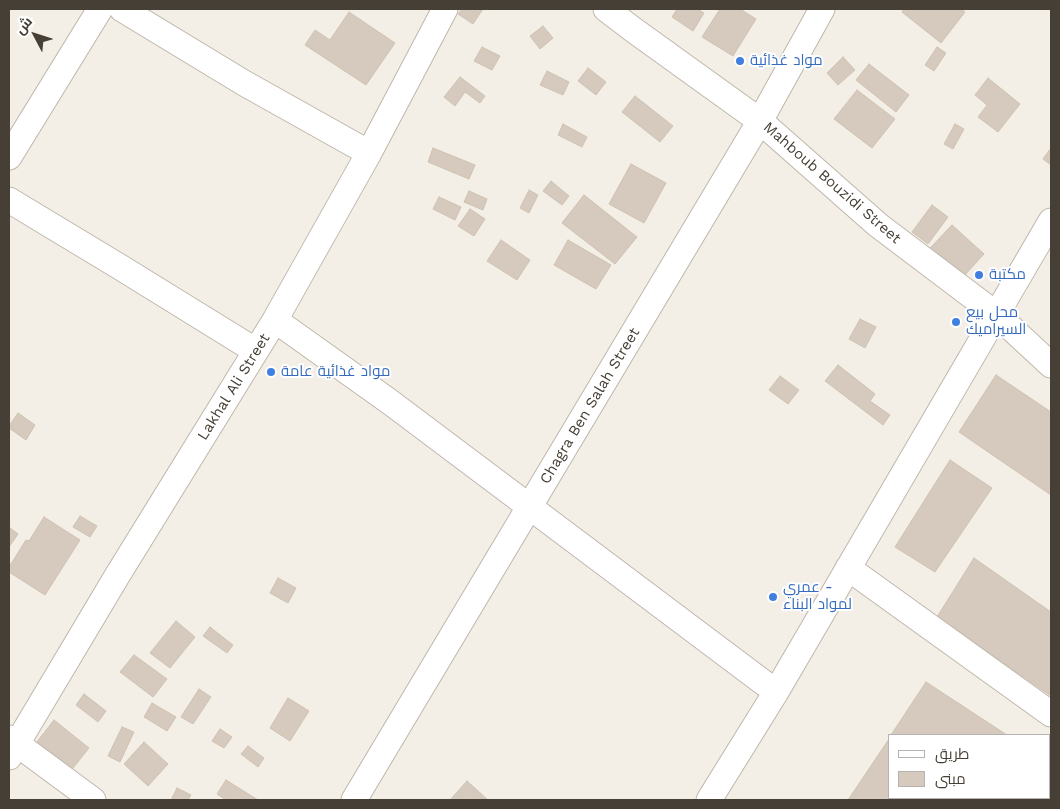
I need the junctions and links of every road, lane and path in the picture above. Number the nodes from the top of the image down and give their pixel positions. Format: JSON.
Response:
{"nodes":[{"id":1,"x":100,"y":9,"type":"edge"},
{"id":2,"x":122,"y":9,"type":"edge"},
{"id":3,"x":445,"y":9,"type":"edge"},
{"id":4,"x":606,"y":9,"type":"edge"},
{"id":5,"x":822,"y":9,"type":"edge"},
{"id":6,"x":760,"y":121,"type":"junction"},
{"id":7,"x":369,"y":153,"type":"junction"},
{"id":8,"x":9,"y":157,"type":"edge"},
{"id":9,"x":9,"y":200,"type":"edge"},
{"id":10,"x":1051,"y":221,"type":"edge"},
{"id":11,"x":997,"y":315,"type":"junction"},
{"id":12,"x":275,"y":320,"type":"junction"},
{"id":13,"x":256,"y":351,"type":"junction"},
{"id":14,"x":1051,"y":365,"type":"edge"},
{"id":15,"x":529,"y":508,"type":"junction"},
{"id":16,"x":848,"y":568,"type":"junction"},
{"id":17,"x":776,"y":692,"type":"junction"},
{"id":18,"x":1051,"y":714,"type":"edge"},
{"id":19,"x":11,"y":747,"type":"edge"},
{"id":20,"x":93,"y":800,"type":"edge"},
{"id":21,"x":354,"y":800,"type":"edge"},
{"id":22,"x":709,"y":800,"type":"edge"}],
"edges":[{"from":1,"to":8,"type":"street"},
{"from":2,"to":7,"type":"street"},
{"from":3,"to":7,"type":"street","name":"Lakhal Ali Street"},
{"from":4,"to":6,"type":"street","name":"Mahboub Bouzidi Street"},
{"from":5,"to":6,"type":"street","name":"Chagra Ben Salah Street"},
{"from":6,"to":11,"type":"street","name":"Mahboub Bouzidi Street"},
{"from":6,"to":15,"type":"street","name":"Chagra Ben Salah Street"},
{"from":7,"to":12,"type":"street","name":"Lakhal Ali Street"},
{"from":9,"to":13,"type":"street"},
{"from":10,"to":11,"type":"street"},
{"from":11,"to":14,"type":"street","name":"Mahboub Bouzidi Street"},
{"from":11,"to":16,"type":"street"},
{"from":12,"to":13,"type":"street","name":"Lakhal Ali Street"},
{"from":12,"to":15,"type":"street"},
{"from":13,"to":19,"type":"street","name":"Lakhal Ali Street"},
{"from":15,"to":17,"type":"street"},
{"from":15,"to":21,"type":"street","name":"Chagra Ben Salah Street"},
{"from":16,"to":17,"type":"street"},
{"from":16,"to":18,"type":"street"},
{"from":17,"to":22,"type":"street"},
{"from":19,"to":20,"type":"street"}]}
